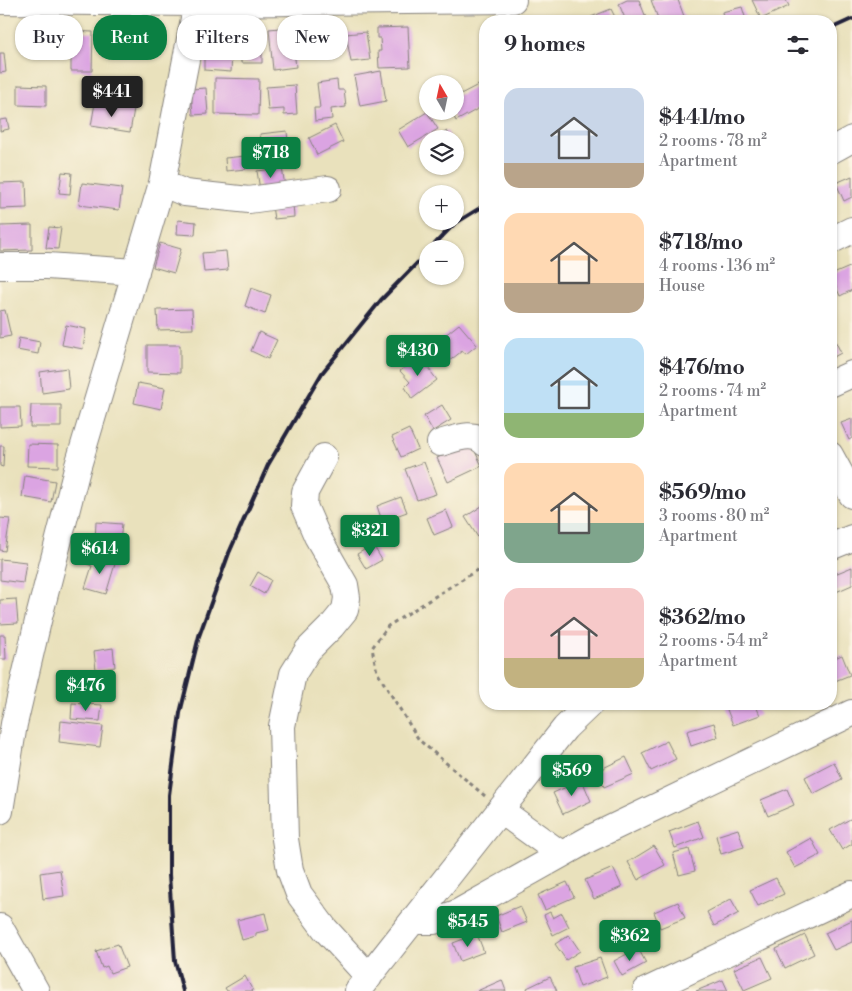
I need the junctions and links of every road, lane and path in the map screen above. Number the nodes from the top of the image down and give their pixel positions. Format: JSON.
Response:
{"nodes":[{"id":1,"x":514,"y":0,"type":"edge"},
{"id":2,"x":0,"y":1,"type":"edge"},
{"id":3,"x":197,"y":3,"type":"junction"},
{"id":4,"x":852,"y":139,"type":"edge"},
{"id":5,"x":837,"y":147,"type":"edge"},
{"id":6,"x":162,"y":184,"type":"junction"},
{"id":7,"x":328,"y":189,"type":"dead end"},
{"id":8,"x":852,"y":230,"type":"edge"},
{"id":9,"x":837,"y":238,"type":"edge"},
{"id":10,"x":0,"y":266,"type":"edge"},
{"id":11,"x":136,"y":272,"type":"junction"},
{"id":12,"x":852,"y":374,"type":"edge"},
{"id":13,"x":837,"y":381,"type":"edge"},
{"id":14,"x":479,"y":438,"type":"edge"},
{"id":15,"x":440,"y":443,"type":"dead end"},
{"id":16,"x":324,"y":456,"type":"dead end"},
{"id":17,"x":837,"y":468,"type":"edge"},
{"id":18,"x":852,"y":495,"type":"edge"},
{"id":19,"x":852,"y":538,"type":"edge"},
{"id":20,"x":837,"y":544,"type":"edge"},
{"id":21,"x":479,"y":569,"type":"edge"},
{"id":22,"x":584,"y":710,"type":"edge"},
{"id":23,"x":852,"y":713,"type":"edge"},
{"id":24,"x":500,"y":810,"type":"junction"},
{"id":25,"x":0,"y":811,"type":"edge"},
{"id":26,"x":561,"y":854,"type":"junction"},
{"id":27,"x":852,"y":894,"type":"edge"},
{"id":28,"x":413,"y":922,"type":"junction"},
{"id":29,"x":0,"y":927,"type":"edge"},
{"id":30,"x":363,"y":984,"type":"edge"},
{"id":31,"x":36,"y":991,"type":"edge"},
{"id":32,"x":646,"y":991,"type":"edge"}],
"edges":[{"from":1,"to":3,"type":"street"},
{"from":2,"to":3,"type":"street"},
{"from":3,"to":6,"type":"street"},
{"from":4,"to":5,"type":"street"},
{"from":6,"to":7,"type":"street"},
{"from":6,"to":11,"type":"street"},
{"from":8,"to":9,"type":"street"},
{"from":10,"to":11,"type":"street"},
{"from":11,"to":25,"type":"street"},
{"from":12,"to":13,"type":"street"},
{"from":14,"to":15,"type":"street"},
{"from":16,"to":30,"type":"street"},
{"from":17,"to":18,"type":"street"},
{"from":19,"to":20,"type":"street"},
{"from":21,"to":24,"type":"path"},
{"from":22,"to":24,"type":"street"},
{"from":23,"to":26,"type":"street"},
{"from":24,"to":26,"type":"street"},
{"from":24,"to":28,"type":"street"},
{"from":26,"to":28,"type":"street"},
{"from":27,"to":32,"type":"street"},
{"from":28,"to":30,"type":"street"},
{"from":29,"to":31,"type":"street"}]}
